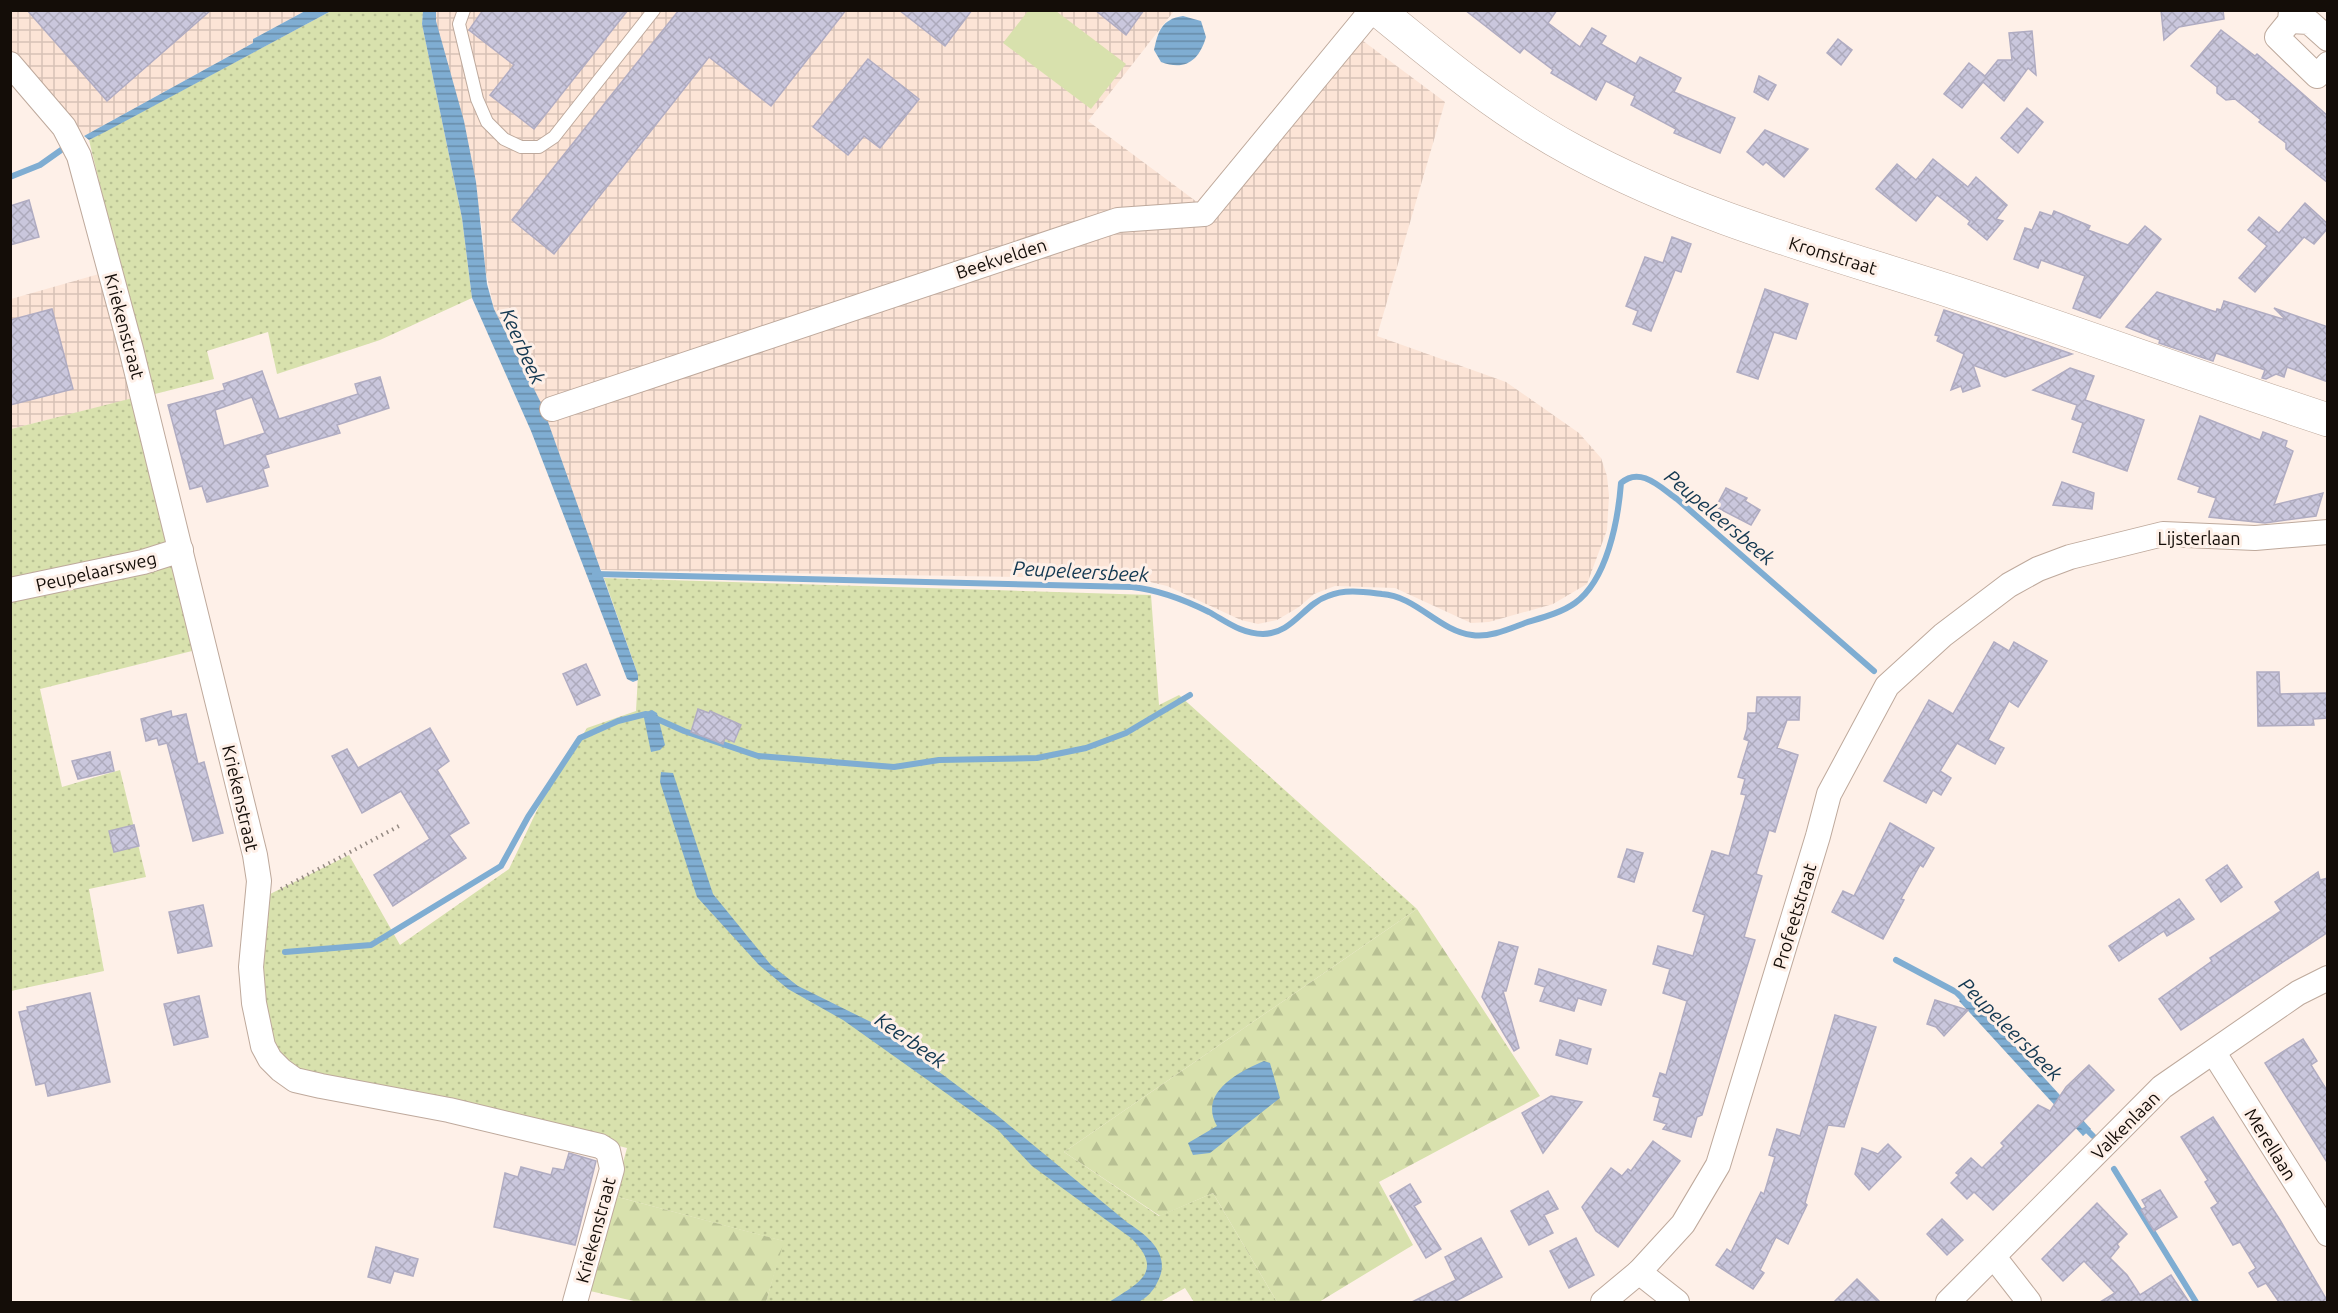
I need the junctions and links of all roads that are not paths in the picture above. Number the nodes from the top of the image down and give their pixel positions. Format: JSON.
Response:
{"nodes":[{"id":1,"x":464,"y":10,"type":"edge"},
{"id":2,"x":654,"y":10,"type":"edge"},
{"id":3,"x":1372,"y":10,"type":"edge"},
{"id":4,"x":1378,"y":10,"type":"edge"},
{"id":5,"x":2290,"y":16,"type":"edge"},
{"id":6,"x":2328,"y":39,"type":"edge"},
{"id":7,"x":10,"y":64,"type":"edge"},
{"id":8,"x":2328,"y":64,"type":"edge"},
{"id":9,"x":552,"y":409,"type":"dead end"},
{"id":10,"x":2328,"y":420,"type":"edge"},
{"id":11,"x":2328,"y":532,"type":"edge"},
{"id":12,"x":181,"y":550,"type":"junction"},
{"id":13,"x":2038,"y":569,"type":"joint"},
{"id":14,"x":10,"y":590,"type":"edge"},
{"id":15,"x":2328,"y":978,"type":"edge"},
{"id":16,"x":2214,"y":1053,"type":"junction"},
{"id":17,"x":2328,"y":1234,"type":"edge"},
{"id":18,"x":1994,"y":1257,"type":"junction"},
{"id":19,"x":1639,"y":1272,"type":"junction"},
{"id":20,"x":575,"y":1302,"type":"edge"},
{"id":21,"x":1603,"y":1302,"type":"edge"},
{"id":22,"x":1677,"y":1302,"type":"edge"},
{"id":23,"x":1948,"y":1302,"type":"edge"},
{"id":24,"x":2029,"y":1302,"type":"edge"}],
"edges":[{"from":1,"to":2,"type":"lane"},
{"from":3,"to":9,"type":"street","name":"Beekvelden"},
{"from":4,"to":10,"type":"main road","name":"Kromstraat"},
{"from":5,"to":6,"type":"street"},
{"from":5,"to":8,"type":"street"},
{"from":7,"to":12,"type":"street","name":"Kriekenstraat"},
{"from":11,"to":13,"type":"street","name":"Lijsterlaan"},
{"from":12,"to":14,"type":"street","name":"Peupelaarsweg"},
{"from":12,"to":20,"type":"street","name":"Kriekenstraat"},
{"from":13,"to":19,"type":"street","name":"Profeetstraat"},
{"from":15,"to":16,"type":"street","name":"Valkenlaan"},
{"from":16,"to":17,"type":"street","name":"Merellaan"},
{"from":16,"to":18,"type":"street","name":"Valkenlaan"},
{"from":18,"to":23,"type":"street","name":"Valkenlaan"},
{"from":18,"to":24,"type":"street"},
{"from":19,"to":21,"type":"street","name":"Profeetstraat"},
{"from":19,"to":22,"type":"street"}]}
